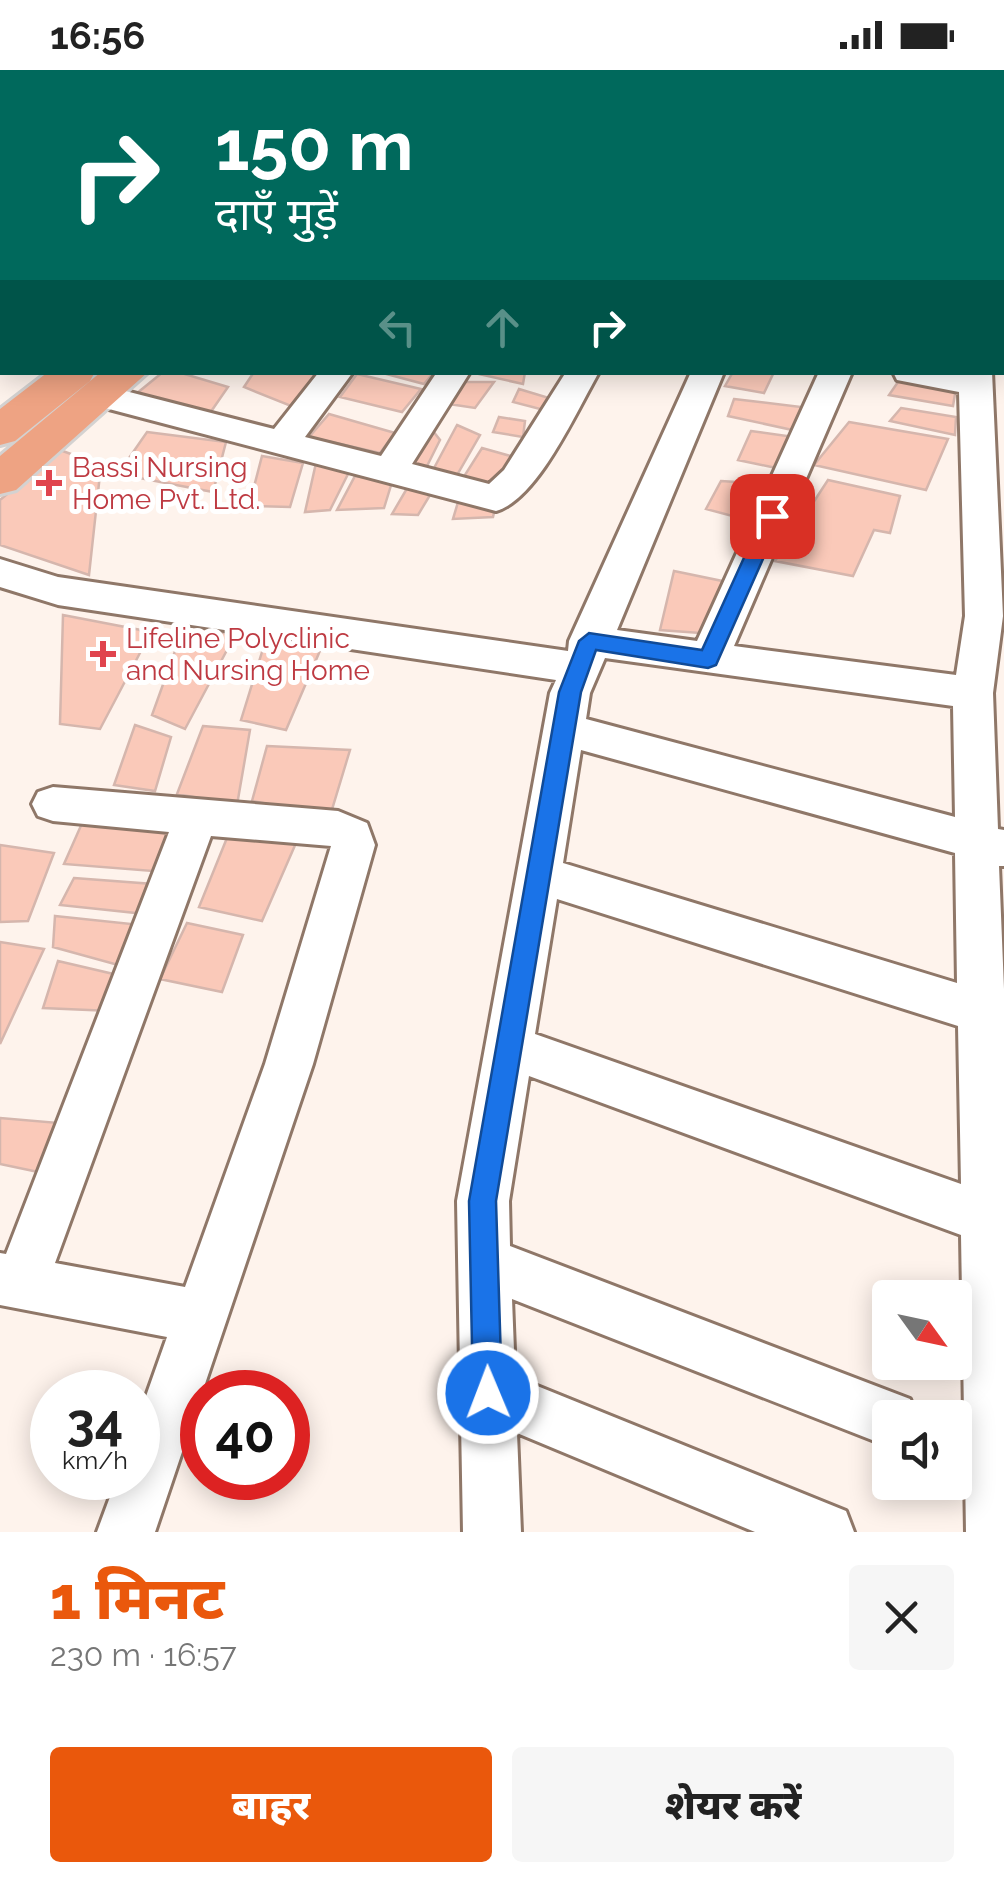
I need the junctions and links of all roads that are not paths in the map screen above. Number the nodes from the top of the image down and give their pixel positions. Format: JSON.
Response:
{"nodes":[{"id":1,"x":335,"y":375,"type":"edge"},
{"id":2,"x":452,"y":375,"type":"edge"},
{"id":3,"x":581,"y":375,"type":"edge"},
{"id":4,"x":707,"y":375,"type":"edge"},
{"id":5,"x":835,"y":375,"type":"edge"},
{"id":6,"x":924,"y":375,"type":"edge"},
{"id":7,"x":102,"y":380,"type":"edge"},
{"id":8,"x":982,"y":387,"type":"edge"},
{"id":9,"x":0,"y":431,"type":"edge"},
{"id":10,"x":281,"y":444,"type":"junction"},
{"id":11,"x":390,"y":472,"type":"junction"},
{"id":12,"x":0,"y":480,"type":"edge"},
{"id":13,"x":0,"y":573,"type":"edge"},
{"id":14,"x":994,"y":617,"type":"edge"},
{"id":15,"x":574,"y":658,"type":"junction"},
{"id":16,"x":708,"y":660,"type":"junction"},
{"id":17,"x":983,"y":724,"type":"edge"},
{"id":18,"x":564,"y":729,"type":"junction"},
{"id":19,"x":53,"y":804,"type":"dead end"},
{"id":20,"x":196,"y":816,"type":"junction"},
{"id":21,"x":990,"y":845,"type":"edge"},
{"id":22,"x":539,"y":875,"type":"junction"},
{"id":23,"x":992,"y":1015,"type":"edge"},
{"id":24,"x":509,"y":1047,"type":"junction"},
{"id":25,"x":995,"y":1222,"type":"edge"},
{"id":26,"x":484,"y":1262,"type":"junction"},
{"id":27,"x":10,"y":1281,"type":"edge"},
{"id":28,"x":203,"y":1317,"type":"junction"},
{"id":29,"x":488,"y":1393,"type":"junction"},
{"id":30,"x":872,"y":1411,"type":"edge"},
{"id":31,"x":984,"y":1455,"type":"edge"},
{"id":32,"x":126,"y":1532,"type":"edge"},
{"id":33,"x":492,"y":1532,"type":"edge"},
{"id":34,"x":825,"y":1532,"type":"edge"},
{"id":35,"x":994,"y":1532,"type":"edge"}],
"edges":[{"from":1,"to":10,"type":"street"},
{"from":2,"to":11,"type":"street"},
{"from":3,"to":11,"type":"street"},
{"from":4,"to":15,"type":"street"},
{"from":5,"to":16,"type":"street"},
{"from":6,"to":8,"type":"street"},
{"from":7,"to":9,"type":"main road"},
{"from":7,"to":10,"type":"street"},
{"from":7,"to":12,"type":"main road"},
{"from":8,"to":14,"type":"street"},
{"from":10,"to":11,"type":"street"},
{"from":13,"to":15,"type":"street"},
{"from":14,"to":17,"type":"street"},
{"from":15,"to":16,"type":"street"},
{"from":15,"to":18,"type":"street"},
{"from":16,"to":17,"type":"street"},
{"from":17,"to":21,"type":"street"},
{"from":18,"to":21,"type":"street"},
{"from":18,"to":22,"type":"street"},
{"from":19,"to":20,"type":"street"},
{"from":20,"to":27,"type":"street"},
{"from":20,"to":28,"type":"street"},
{"from":21,"to":23,"type":"street"},
{"from":22,"to":23,"type":"street"},
{"from":22,"to":24,"type":"street"},
{"from":23,"to":25,"type":"street"},
{"from":24,"to":25,"type":"street"},
{"from":24,"to":26,"type":"street"},
{"from":25,"to":31,"type":"street"},
{"from":26,"to":29,"type":"street"},
{"from":26,"to":30,"type":"street"},
{"from":27,"to":28,"type":"street"},
{"from":28,"to":32,"type":"street"},
{"from":29,"to":33,"type":"street"},
{"from":29,"to":34,"type":"street"},
{"from":31,"to":35,"type":"street"}]}
